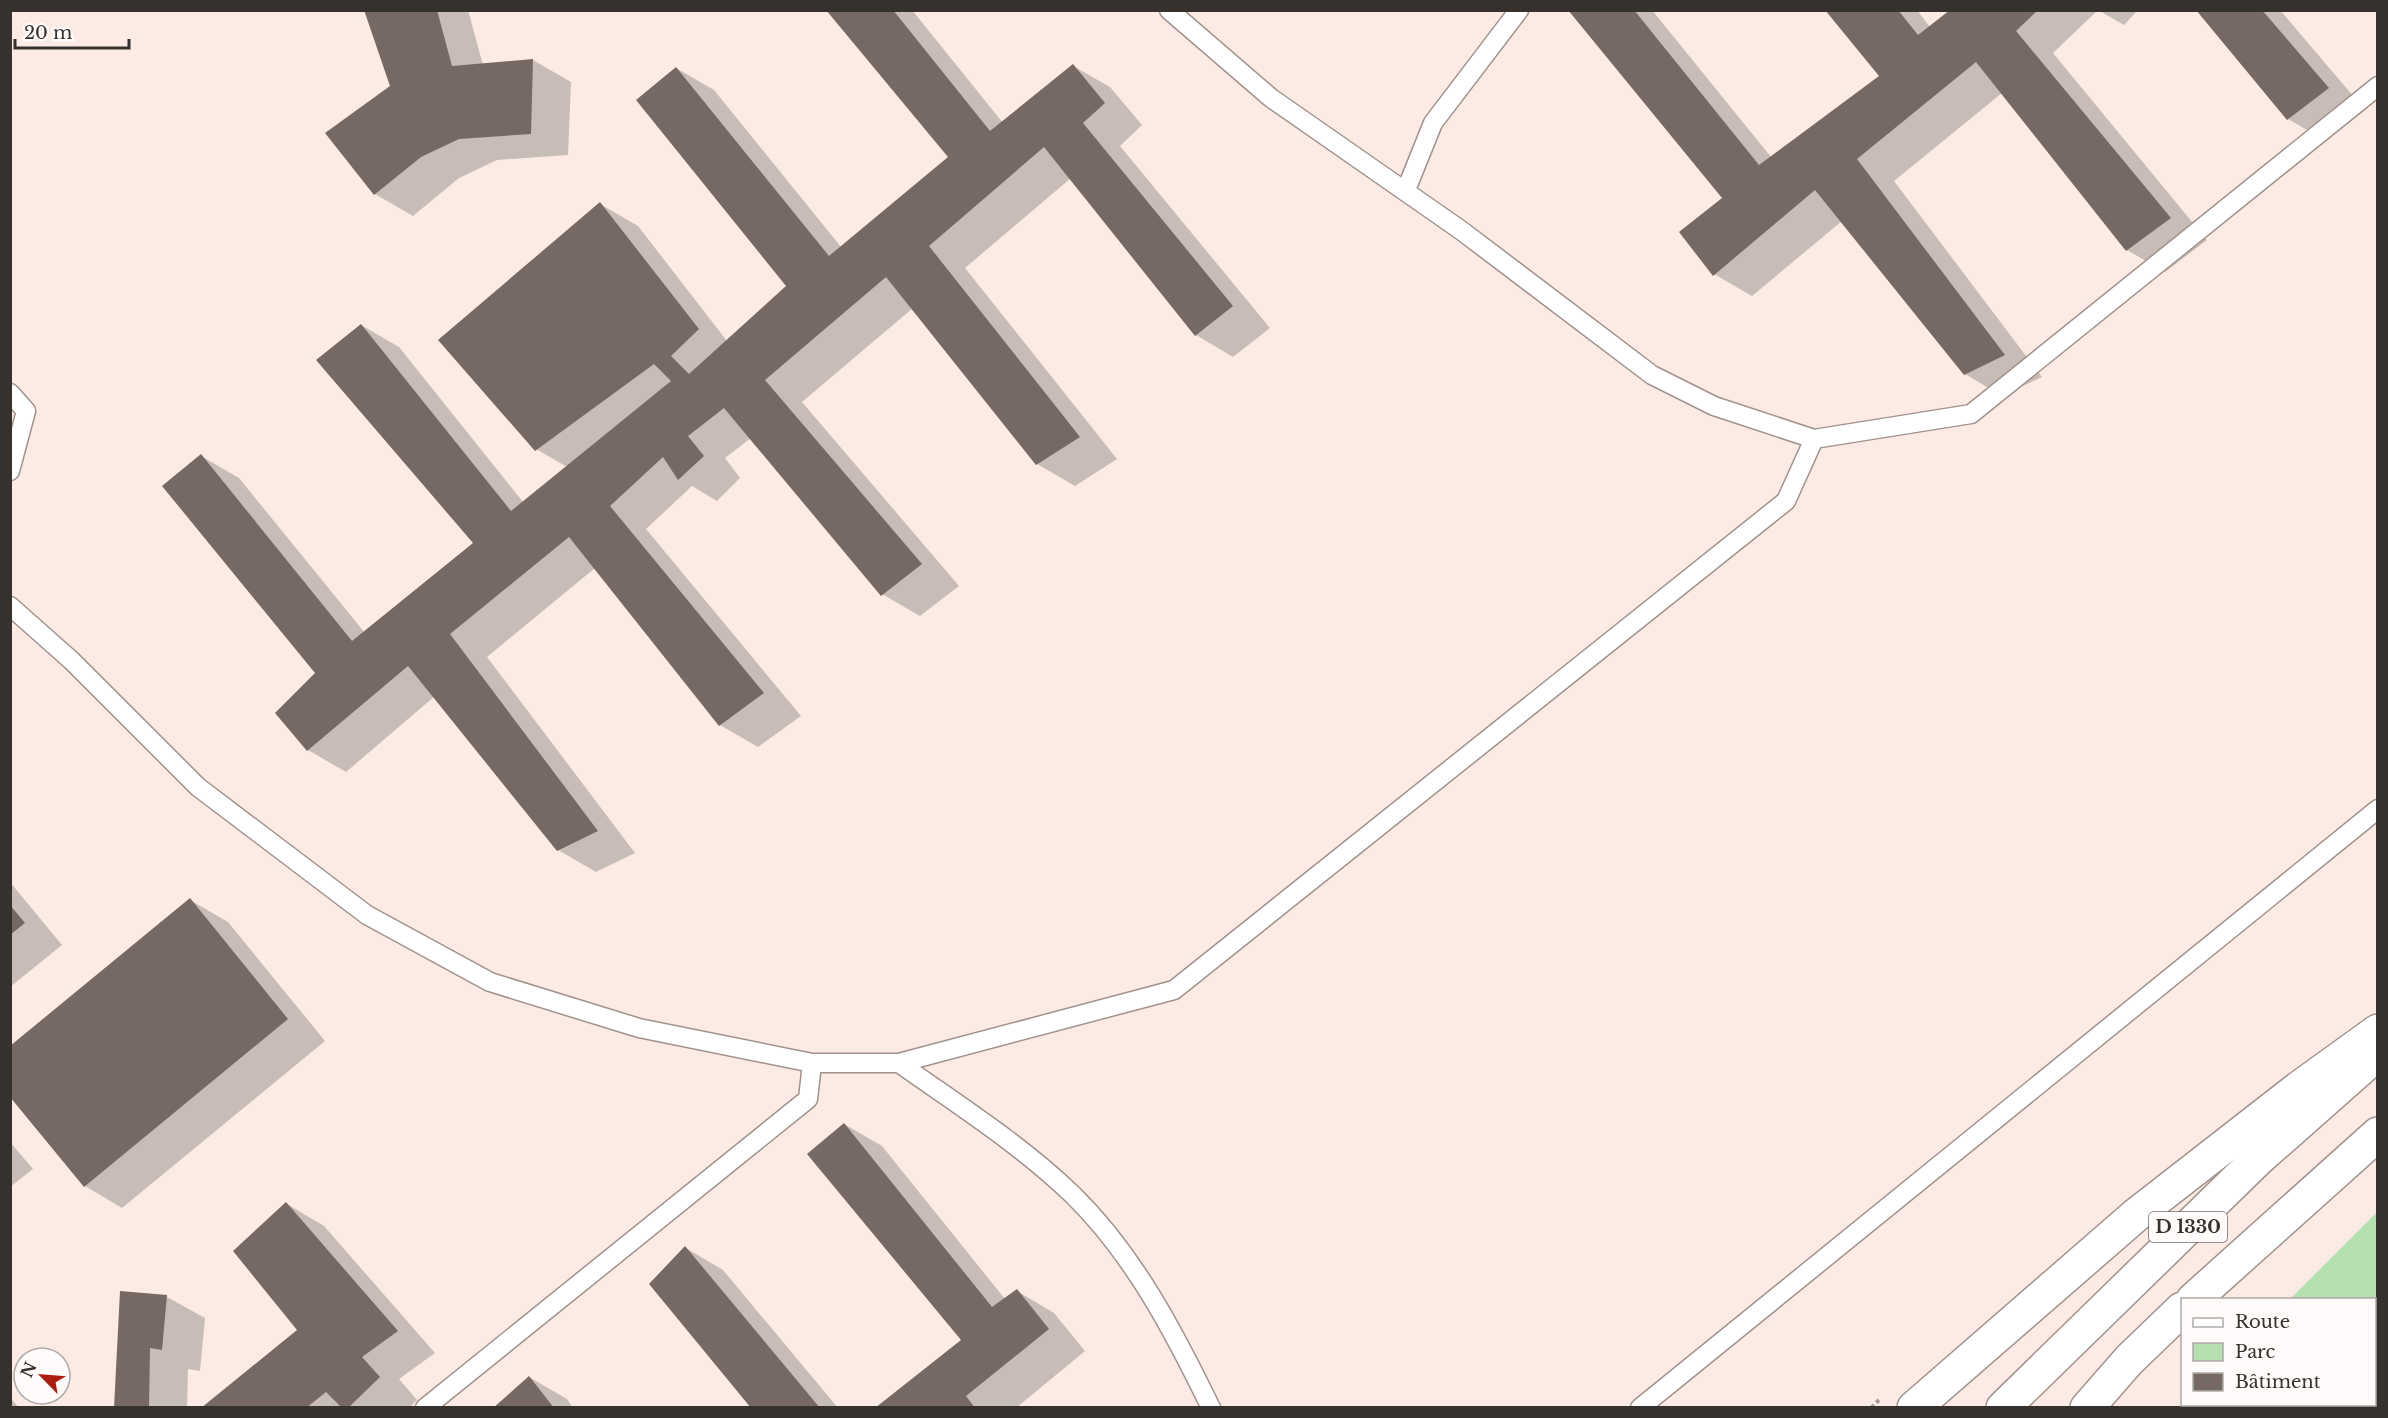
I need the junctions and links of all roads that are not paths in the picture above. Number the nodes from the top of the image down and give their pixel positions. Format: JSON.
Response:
{"nodes":[{"id":1,"x":1169,"y":10,"type":"edge"},
{"id":2,"x":1519,"y":10,"type":"edge"},
{"id":3,"x":2378,"y":86,"type":"edge"},
{"id":4,"x":1406,"y":190,"type":"junction"},
{"id":5,"x":10,"y":393,"type":"edge"},
{"id":6,"x":1814,"y":439,"type":"junction"},
{"id":7,"x":10,"y":471,"type":"edge"},
{"id":8,"x":10,"y":606,"type":"edge"},
{"id":9,"x":2378,"y":809,"type":"edge"},
{"id":10,"x":2378,"y":1031,"type":"edge"},
{"id":11,"x":2378,"y":1053,"type":"edge"},
{"id":12,"x":812,"y":1063,"type":"junction"},
{"id":13,"x":899,"y":1063,"type":"junction"},
{"id":14,"x":2378,"y":1134,"type":"edge"},
{"id":15,"x":2194,"y":1298,"type":"edge"},
{"id":16,"x":2181,"y":1310,"type":"edge"},
{"id":17,"x":425,"y":1407,"type":"edge"},
{"id":18,"x":1211,"y":1407,"type":"edge"},
{"id":19,"x":1640,"y":1407,"type":"edge"},
{"id":20,"x":1914,"y":1407,"type":"edge"},
{"id":21,"x":2003,"y":1407,"type":"edge"},
{"id":22,"x":2087,"y":1407,"type":"edge"}],
"edges":[{"from":1,"to":4,"type":"lane"},
{"from":2,"to":4,"type":"lane"},
{"from":3,"to":6,"type":"lane"},
{"from":4,"to":6,"type":"lane"},
{"from":5,"to":7,"type":"lane"},
{"from":6,"to":13,"type":"lane"},
{"from":8,"to":12,"type":"lane"},
{"from":9,"to":19,"type":"lane"},
{"from":10,"to":20,"type":"main road"},
{"from":11,"to":21,"type":"main road","number":"D 1330"},
{"from":12,"to":13,"type":"lane"},
{"from":12,"to":17,"type":"lane"},
{"from":13,"to":18,"type":"lane"},
{"from":14,"to":15,"type":"main road","number":"D 1330"},
{"from":16,"to":22,"type":"main road"}]}
